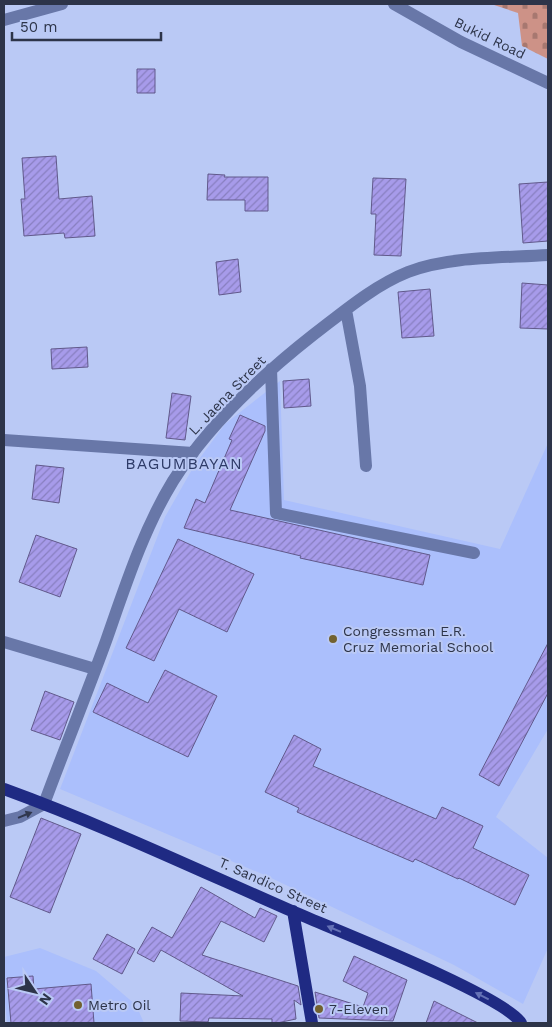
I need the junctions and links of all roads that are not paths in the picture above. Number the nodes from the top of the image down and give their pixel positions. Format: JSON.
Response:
{"nodes":[{"id":1,"x":62,"y":4,"type":"edge"},
{"id":2,"x":394,"y":4,"type":"edge"},
{"id":3,"x":31,"y":8,"type":"edge"},
{"id":4,"x":4,"y":20,"type":"edge"},
{"id":5,"x":548,"y":83,"type":"edge"},
{"id":6,"x":548,"y":255,"type":"edge"},
{"id":7,"x":346,"y":310,"type":"junction"},
{"id":8,"x":271,"y":369,"type":"junction"},
{"id":9,"x":4,"y":440,"type":"edge"},
{"id":10,"x":193,"y":453,"type":"junction"},
{"id":11,"x":366,"y":466,"type":"dead end"},
{"id":12,"x":474,"y":553,"type":"dead end"},
{"id":13,"x":4,"y":642,"type":"edge"},
{"id":14,"x":95,"y":669,"type":"junction"},
{"id":15,"x":4,"y":790,"type":"edge"},
{"id":16,"x":44,"y":804,"type":"junction"},
{"id":17,"x":4,"y":821,"type":"edge"},
{"id":18,"x":293,"y":911,"type":"junction"},
{"id":19,"x":312,"y":1023,"type":"edge"},
{"id":20,"x":521,"y":1023,"type":"edge"}],
"edges":[{"from":1,"to":3,"type":"street"},
{"from":2,"to":5,"type":"street","name":"Bukid Road"},
{"from":3,"to":4,"type":"street"},
{"from":6,"to":7,"type":"street","name":"L. Jaena Street"},
{"from":7,"to":8,"type":"street","name":"L. Jaena Street"},
{"from":7,"to":11,"type":"street"},
{"from":8,"to":10,"type":"street","name":"L. Jaena Street"},
{"from":8,"to":12,"type":"street"},
{"from":9,"to":10,"type":"street"},
{"from":10,"to":14,"type":"street","name":"L. Jaena Street"},
{"from":13,"to":14,"type":"street"},
{"from":14,"to":16,"type":"street","name":"L. Jaena Street"},
{"from":15,"to":16,"type":"main road","name":"T. Sandico Street"},
{"from":17,"to":16,"type":"street","one_way":true},
{"from":16,"to":18,"type":"main road","name":"T. Sandico Street"},
{"from":18,"to":19,"type":"main road"},
{"from":20,"to":18,"type":"main road","name":"T. Sandico Street","one_way":true}]}
